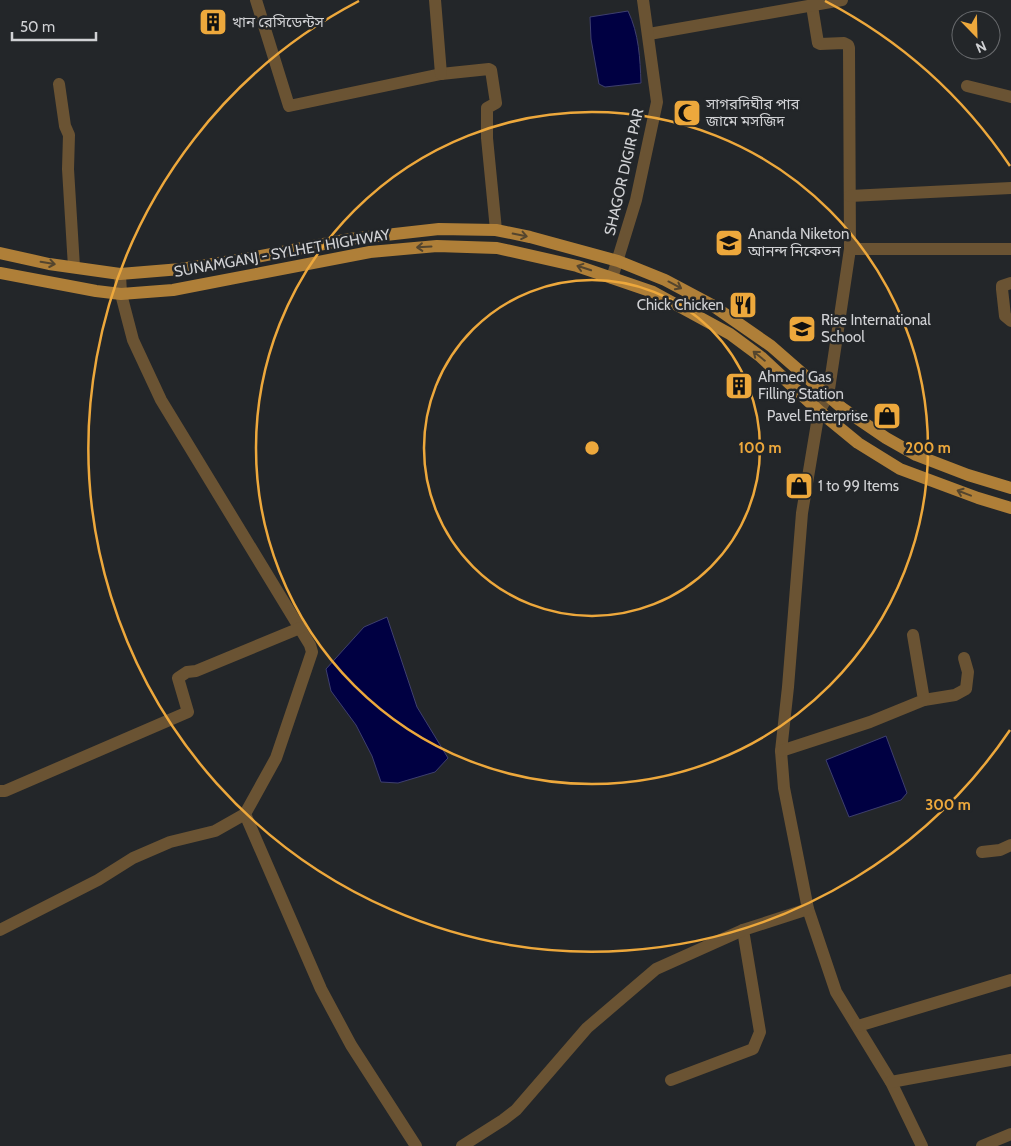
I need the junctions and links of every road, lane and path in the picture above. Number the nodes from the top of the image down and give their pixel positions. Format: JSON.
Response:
{"nodes":[{"id":1,"x":256,"y":0,"type":"edge"},
{"id":2,"x":435,"y":0,"type":"edge"},
{"id":3,"x":643,"y":0,"type":"edge"},
{"id":4,"x":842,"y":0,"type":"edge"},
{"id":5,"x":812,"y":6,"type":"junction"},
{"id":6,"x":649,"y":34,"type":"junction"},
{"id":7,"x":441,"y":74,"type":"junction"},
{"id":8,"x":59,"y":84,"type":"dead end"},
{"id":9,"x":968,"y":86,"type":"dead end"},
{"id":10,"x":1011,"y":97,"type":"edge"},
{"id":11,"x":1011,"y":188,"type":"edge"},
{"id":12,"x":850,"y":196,"type":"junction"},
{"id":13,"x":496,"y":230,"type":"junction"},
{"id":14,"x":850,"y":249,"type":"junction"},
{"id":15,"x":1011,"y":249,"type":"edge"},
{"id":16,"x":0,"y":253,"type":"edge"},
{"id":17,"x":618,"y":261,"type":"junction"},
{"id":18,"x":74,"y":266,"type":"junction"},
{"id":19,"x":0,"y":273,"type":"edge"},
{"id":20,"x":120,"y":274,"type":"junction"},
{"id":21,"x":612,"y":278,"type":"junction"},
{"id":22,"x":1011,"y":283,"type":"edge"},
{"id":23,"x":121,"y":294,"type":"junction"},
{"id":24,"x":1011,"y":321,"type":"edge"},
{"id":25,"x":828,"y":396,"type":"junction"},
{"id":26,"x":819,"y":411,"type":"junction"},
{"id":27,"x":1011,"y":488,"type":"edge"},
{"id":28,"x":1011,"y":508,"type":"edge"},
{"id":29,"x":300,"y":628,"type":"junction"},
{"id":30,"x":913,"y":636,"type":"dead end"},
{"id":31,"x":964,"y":658,"type":"dead end"},
{"id":32,"x":924,"y":700,"type":"junction"},
{"id":33,"x":780,"y":751,"type":"junction"},
{"id":34,"x":0,"y":791,"type":"edge"},
{"id":35,"x":245,"y":814,"type":"junction"},
{"id":36,"x":1011,"y":845,"type":"edge"},
{"id":37,"x":982,"y":852,"type":"dead end"},
{"id":38,"x":808,"y":909,"type":"junction"},
{"id":39,"x":0,"y":930,"type":"edge"},
{"id":40,"x":743,"y":930,"type":"junction"},
{"id":41,"x":1011,"y":980,"type":"edge"},
{"id":42,"x":858,"y":1026,"type":"junction"},
{"id":43,"x":1011,"y":1060,"type":"edge"},
{"id":44,"x":670,"y":1080,"type":"dead end"},
{"id":45,"x":891,"y":1082,"type":"junction"},
{"id":46,"x":1011,"y":1134,"type":"edge"},
{"id":47,"x":416,"y":1146,"type":"edge"},
{"id":48,"x":462,"y":1146,"type":"edge"},
{"id":49,"x":922,"y":1146,"type":"edge"},
{"id":50,"x":982,"y":1146,"type":"edge"}],
"edges":[{"from":1,"to":7,"type":"street"},
{"from":2,"to":7,"type":"street"},
{"from":3,"to":6,"type":"street","name":"SHAGOR DIGIR PAR"},
{"from":4,"to":5,"type":"street"},
{"from":5,"to":6,"type":"street"},
{"from":5,"to":12,"type":"street"},
{"from":6,"to":17,"type":"street","name":"SHAGOR DIGIR PAR"},
{"from":7,"to":13,"type":"street"},
{"from":8,"to":18,"type":"street"},
{"from":9,"to":10,"type":"street"},
{"from":11,"to":12,"type":"street"},
{"from":12,"to":14,"type":"street"},
{"from":13,"to":17,"type":"main road","name":"SUNAMGANJ - SYLHET HIGHWAY","one_way":true},
{"from":13,"to":20,"type":"main road","name":"SUNAMGANJ - SYLHET HIGHWAY"},
{"from":14,"to":15,"type":"street"},
{"from":14,"to":25,"type":"street"},
{"from":16,"to":18,"type":"main road","name":"SUNAMGANJ - SYLHET HIGHWAY","one_way":true},
{"from":17,"to":21,"type":"street","name":"SHAGOR DIGIR PAR"},
{"from":17,"to":25,"type":"main road","name":"SUNAMGANJ - SYLHET HIGHWAY","one_way":true},
{"from":18,"to":20,"type":"main road","name":"SUNAMGANJ - SYLHET HIGHWAY"},
{"from":19,"to":23,"type":"main road","name":"SUNAMGANJ - SYLHET HIGHWAY"},
{"from":20,"to":23,"type":"street"},
{"from":21,"to":23,"type":"main road","name":"SUNAMGANJ - SYLHET HIGHWAY","one_way":true},
{"from":26,"to":21,"type":"main road","name":"SUNAMGANJ - SYLHET HIGHWAY","one_way":true},
{"from":22,"to":24,"type":"street"},
{"from":23,"to":29,"type":"street"},
{"from":25,"to":26,"type":"street"},
{"from":25,"to":27,"type":"main road","name":"SUNAMGANJ - SYLHET HIGHWAY"},
{"from":28,"to":26,"type":"main road","name":"SUNAMGANJ - SYLHET HIGHWAY","one_way":true},
{"from":26,"to":33,"type":"street"},
{"from":29,"to":34,"type":"street"},
{"from":29,"to":35,"type":"street"},
{"from":30,"to":32,"type":"street"},
{"from":31,"to":32,"type":"street"},
{"from":32,"to":33,"type":"street"},
{"from":33,"to":38,"type":"street"},
{"from":35,"to":39,"type":"street"},
{"from":35,"to":47,"type":"street"},
{"from":36,"to":37,"type":"street"},
{"from":38,"to":40,"type":"street"},
{"from":38,"to":42,"type":"street"},
{"from":40,"to":44,"type":"street"},
{"from":40,"to":48,"type":"street"},
{"from":41,"to":42,"type":"street"},
{"from":42,"to":45,"type":"street"},
{"from":43,"to":45,"type":"street"},
{"from":45,"to":49,"type":"street"},
{"from":46,"to":50,"type":"street"}]}
